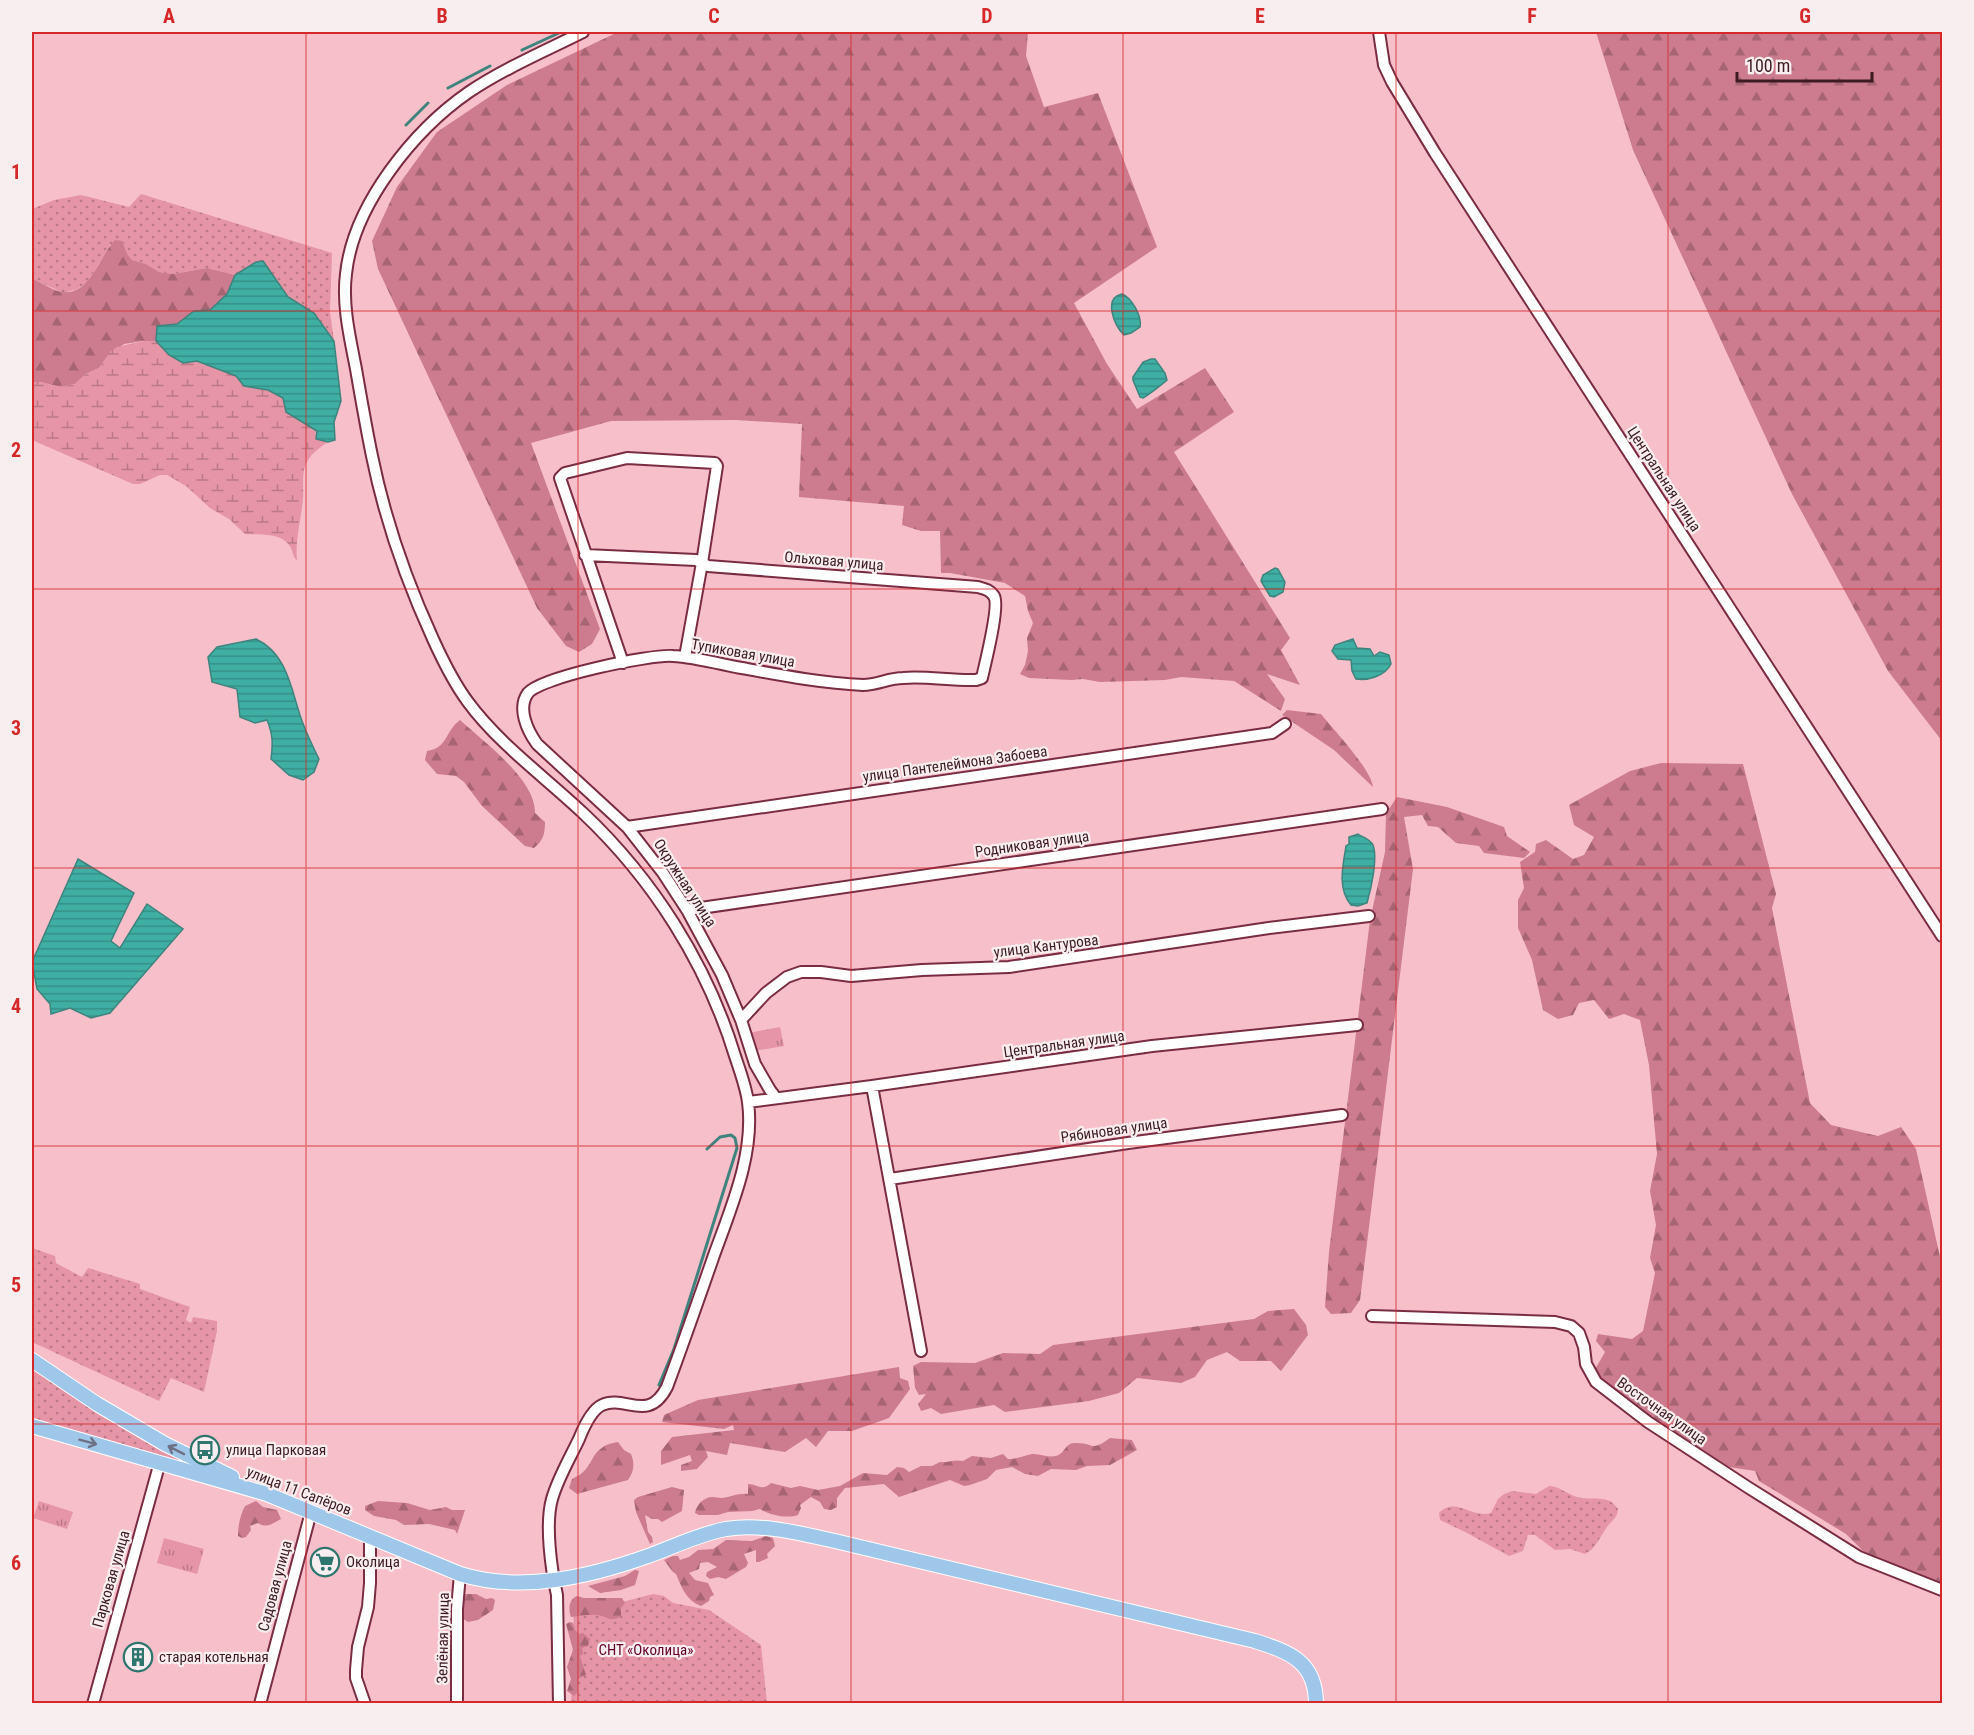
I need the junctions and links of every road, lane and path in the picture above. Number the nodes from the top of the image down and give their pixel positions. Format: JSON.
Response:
{"nodes":[{"id":1,"x":583,"y":32,"type":"edge"},
{"id":2,"x":1378,"y":32,"type":"edge"},
{"id":3,"x":585,"y":555,"type":"junction"},
{"id":4,"x":702,"y":563,"type":"junction"},
{"id":5,"x":685,"y":657,"type":"junction"},
{"id":6,"x":623,"y":663,"type":"junction"},
{"id":7,"x":982,"y":678,"type":"joint"},
{"id":8,"x":524,"y":716,"type":"joint"},
{"id":9,"x":1285,"y":724,"type":"dead end"},
{"id":10,"x":1382,"y":809,"type":"dead end"},
{"id":11,"x":627,"y":827,"type":"junction"},
{"id":12,"x":687,"y":910,"type":"junction"},
{"id":13,"x":1369,"y":916,"type":"dead end"},
{"id":14,"x":1942,"y":936,"type":"edge"},
{"id":15,"x":741,"y":1020,"type":"junction"},
{"id":16,"x":1357,"y":1025,"type":"dead end"},
{"id":17,"x":872,"y":1086,"type":"junction"},
{"id":18,"x":776,"y":1098,"type":"junction"},
{"id":19,"x":748,"y":1102,"type":"junction"},
{"id":20,"x":1342,"y":1115,"type":"dead end"},
{"id":21,"x":890,"y":1179,"type":"junction"},
{"id":22,"x":1372,"y":1316,"type":"dead end"},
{"id":23,"x":921,"y":1351,"type":"dead end"},
{"id":24,"x":32,"y":1360,"type":"edge"},
{"id":25,"x":32,"y":1426,"type":"edge"},
{"id":26,"x":159,"y":1462,"type":"junction"},
{"id":27,"x":267,"y":1494,"type":"junction"},
{"id":28,"x":311,"y":1512,"type":"junction"},
{"id":29,"x":370,"y":1536,"type":"junction"},
{"id":30,"x":460,"y":1574,"type":"junction"},
{"id":31,"x":554,"y":1580,"type":"junction"},
{"id":32,"x":1942,"y":1590,"type":"edge"},
{"id":33,"x":93,"y":1704,"type":"edge"},
{"id":34,"x":260,"y":1704,"type":"edge"},
{"id":35,"x":365,"y":1704,"type":"edge"},
{"id":36,"x":457,"y":1704,"type":"edge"},
{"id":37,"x":559,"y":1704,"type":"edge"},
{"id":38,"x":1316,"y":1704,"type":"edge"}],
"edges":[{"from":1,"to":19,"type":"street"},
{"from":2,"to":14,"type":"street","name":"Центральная улица"},
{"from":3,"to":4,"type":"street","name":"Ольховая улица"},
{"from":3,"to":4,"type":"street"},
{"from":3,"to":6,"type":"street"},
{"from":4,"to":5,"type":"street"},
{"from":4,"to":7,"type":"street","name":"Ольховая улица"},
{"from":5,"to":6,"type":"street","name":"Тупиковая улица"},
{"from":5,"to":7,"type":"street","name":"Тупиковая улица"},
{"from":6,"to":8,"type":"street","name":"Тупиковая улица"},
{"from":8,"to":11,"type":"street","name":"Окружная улица"},
{"from":9,"to":11,"type":"street","name":"улица Пантелеймона Забоева"},
{"from":10,"to":12,"type":"street","name":"Родниковая улица"},
{"from":11,"to":12,"type":"street","name":"Окружная улица"},
{"from":12,"to":15,"type":"street","name":"Окружная улица"},
{"from":13,"to":15,"type":"street","name":"улица Кантурова"},
{"from":15,"to":18,"type":"street","name":"Окружная улица"},
{"from":16,"to":17,"type":"street","name":"Центральная улица"},
{"from":17,"to":18,"type":"street","name":"Центральная улица"},
{"from":17,"to":21,"type":"street"},
{"from":18,"to":19,"type":"street","name":"Центральная улица"},
{"from":19,"to":31,"type":"street"},
{"from":20,"to":21,"type":"street","name":"Рябиновая улица"},
{"from":21,"to":23,"type":"street"},
{"from":22,"to":32,"type":"street","name":"Восточная улица"},
{"from":27,"to":24,"type":"main road","one_way":true},
{"from":25,"to":26,"type":"main road","name":"улица 11 Сапёров","one_way":true},
{"from":26,"to":27,"type":"main road","name":"улица 11 Сапёров"},
{"from":26,"to":33,"type":"street","name":"Парковая улица"},
{"from":27,"to":28,"type":"main road","name":"улица 11 Сапёров"},
{"from":28,"to":29,"type":"main road","name":"улица 11 Сапёров"},
{"from":28,"to":34,"type":"street","name":"Садовая улица"},
{"from":29,"to":30,"type":"main road","name":"улица 11 Сапёров"},
{"from":29,"to":35,"type":"street"},
{"from":30,"to":31,"type":"main road","name":"улица 11 Сапёров"},
{"from":30,"to":36,"type":"street","name":"Зелёная улица"},
{"from":31,"to":37,"type":"street"},
{"from":31,"to":38,"type":"main road","name":"улица 11 Сапёров"}]}
